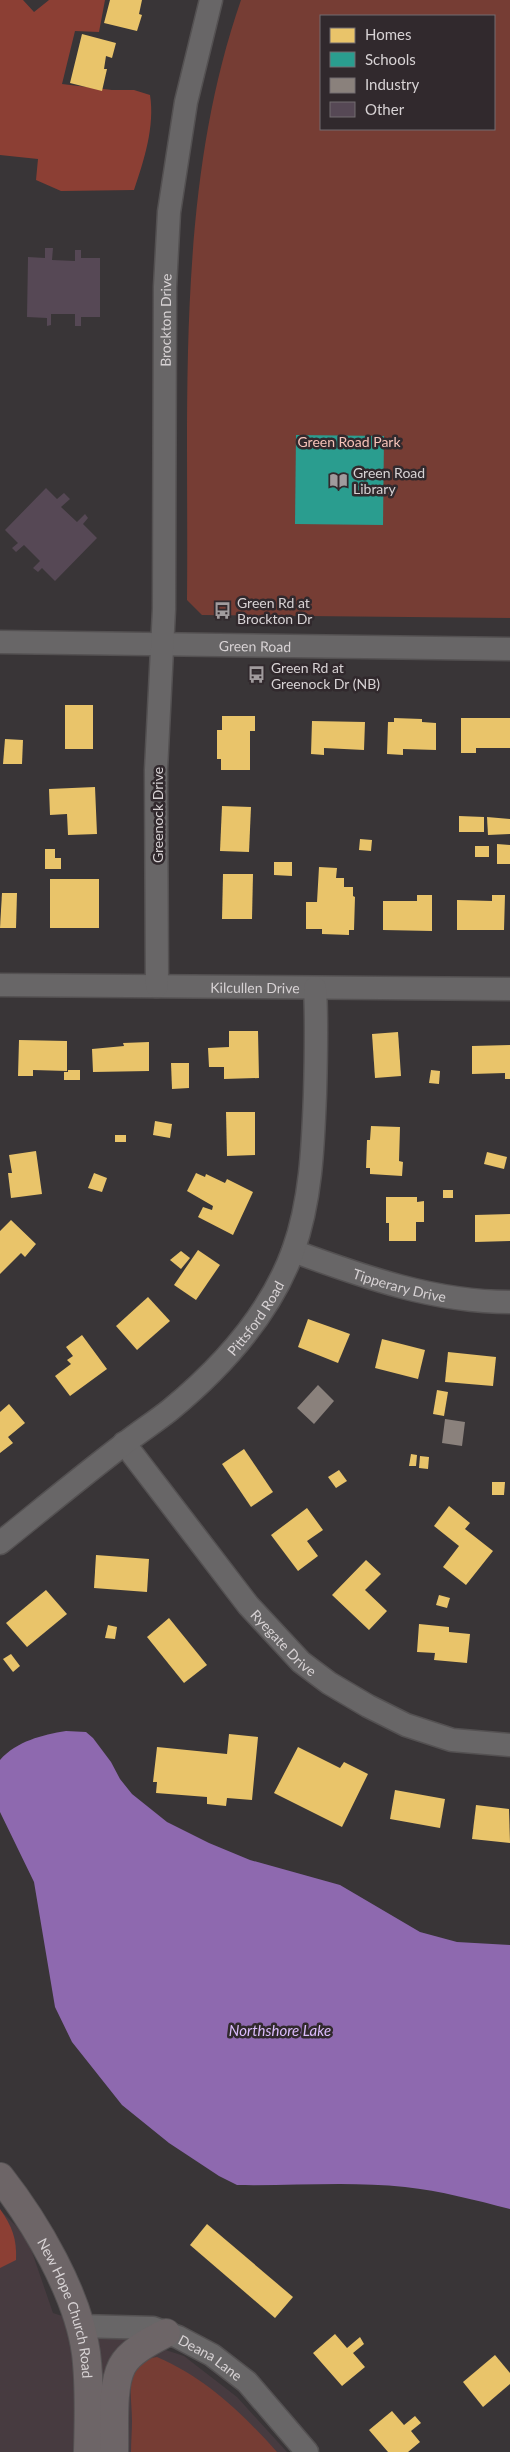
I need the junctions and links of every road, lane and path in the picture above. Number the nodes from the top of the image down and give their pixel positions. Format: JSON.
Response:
{"nodes":[{"id":1,"x":211,"y":0,"type":"edge"},
{"id":2,"x":0,"y":642,"type":"edge"},
{"id":3,"x":162,"y":644,"type":"junction"},
{"id":4,"x":510,"y":649,"type":"edge"},
{"id":5,"x":0,"y":985,"type":"edge"},
{"id":6,"x":157,"y":986,"type":"junction"},
{"id":7,"x":315,"y":988,"type":"junction"},
{"id":8,"x":510,"y":988,"type":"edge"},
{"id":9,"x":293,"y":1251,"type":"junction"},
{"id":10,"x":510,"y":1302,"type":"edge"},
{"id":11,"x":124,"y":1443,"type":"junction"},
{"id":12,"x":0,"y":1543,"type":"edge"},
{"id":13,"x":510,"y":1745,"type":"edge"},
{"id":14,"x":0,"y":2177,"type":"edge"},
{"id":15,"x":80,"y":2326,"type":"junction"},
{"id":16,"x":166,"y":2333,"type":"junction"},
{"id":17,"x":88,"y":2452,"type":"edge"},
{"id":18,"x":114,"y":2452,"type":"edge"},
{"id":19,"x":307,"y":2452,"type":"edge"}],
"edges":[{"from":1,"to":3,"type":"street","name":"Brockton Drive"},
{"from":2,"to":3,"type":"street","name":"Green Road"},
{"from":3,"to":4,"type":"street","name":"Green Road"},
{"from":3,"to":6,"type":"street","name":"Greenock Drive"},
{"from":5,"to":6,"type":"street","name":"Kilcullen Drive"},
{"from":6,"to":7,"type":"street","name":"Kilcullen Drive"},
{"from":7,"to":8,"type":"street","name":"Kilcullen Drive"},
{"from":7,"to":9,"type":"street","name":"Pittsford Road"},
{"from":9,"to":10,"type":"street","name":"Tipperary Drive"},
{"from":9,"to":11,"type":"street","name":"Pittsford Road"},
{"from":11,"to":12,"type":"street","name":"Pittsford Road"},
{"from":11,"to":13,"type":"street","name":"Ryegate Drive"},
{"from":14,"to":15,"type":"main road","name":"New Hope Church Road"},
{"from":15,"to":16,"type":"street","name":"Deana Lane"},
{"from":15,"to":17,"type":"main road","name":"New Hope Church Road"},
{"from":16,"to":18,"type":"main road"},
{"from":16,"to":19,"type":"street","name":"Deana Lane"}]}
